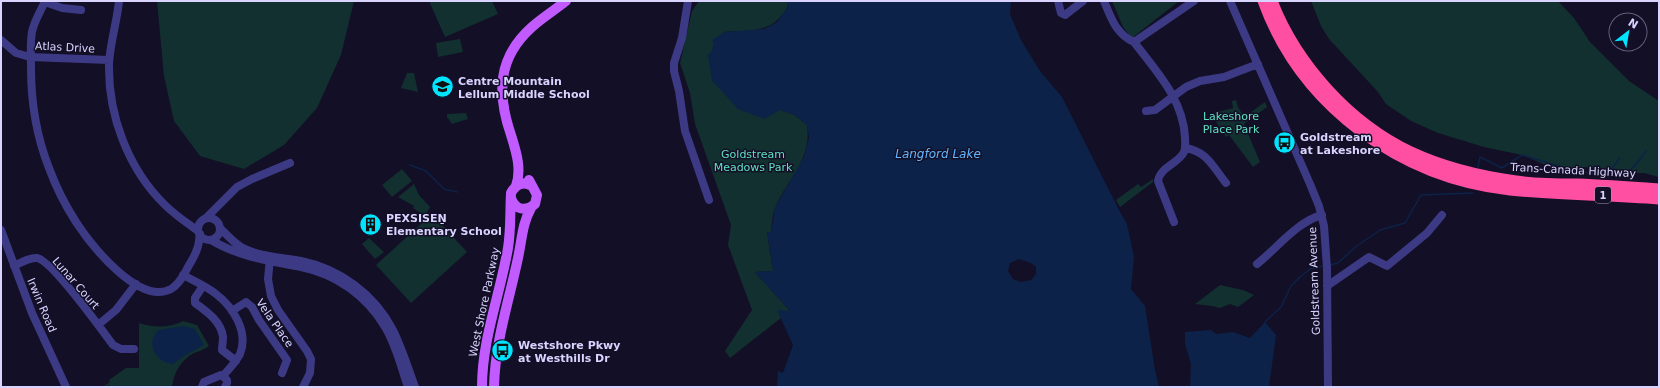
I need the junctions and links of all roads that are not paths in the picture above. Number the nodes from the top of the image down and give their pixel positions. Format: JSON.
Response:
{"nodes":[{"id":1,"x":119,"y":1,"type":"edge"},
{"id":2,"x":566,"y":1,"type":"edge"},
{"id":3,"x":688,"y":1,"type":"edge"},
{"id":4,"x":1058,"y":1,"type":"edge"},
{"id":5,"x":1083,"y":1,"type":"edge"},
{"id":6,"x":1104,"y":1,"type":"edge"},
{"id":7,"x":1194,"y":1,"type":"edge"},
{"id":8,"x":1230,"y":1,"type":"edge"},
{"id":9,"x":1262,"y":1,"type":"edge"},
{"id":10,"x":1272,"y":1,"type":"edge"},
{"id":11,"x":45,"y":2,"type":"edge"},
{"id":12,"x":81,"y":10,"type":"dead end"},
{"id":13,"x":1,"y":40,"type":"edge"},
{"id":14,"x":1134,"y":42,"type":"junction"},
{"id":15,"x":30,"y":57,"type":"junction"},
{"id":16,"x":110,"y":60,"type":"junction"},
{"id":17,"x":1258,"y":64,"type":"junction"},
{"id":18,"x":1174,"y":96,"type":"junction"},
{"id":19,"x":1146,"y":111,"type":"dead end"},
{"id":20,"x":1185,"y":148,"type":"junction"},
{"id":21,"x":517,"y":159,"type":"junction"},
{"id":22,"x":290,"y":163,"type":"dead end"},
{"id":23,"x":1226,"y":183,"type":"dead end"},
{"id":24,"x":516,"y":186,"type":"junction"},
{"id":25,"x":532,"y":186,"type":"junction"},
{"id":26,"x":1659,"y":188,"type":"edge"},
{"id":27,"x":511,"y":198,"type":"junction"},
{"id":28,"x":1659,"y":199,"type":"edge"},
{"id":29,"x":709,"y":200,"type":"dead end"},
{"id":30,"x":223,"y":203,"type":"junction"},
{"id":31,"x":531,"y":208,"type":"junction"},
{"id":32,"x":1322,"y":215,"type":"junction"},
{"id":33,"x":1442,"y":215,"type":"dead end"},
{"id":34,"x":205,"y":219,"type":"junction"},
{"id":35,"x":183,"y":220,"type":"junction"},
{"id":36,"x":1174,"y":222,"type":"dead end"},
{"id":37,"x":220,"y":227,"type":"junction"},
{"id":38,"x":1,"y":230,"type":"edge"},
{"id":39,"x":199,"y":233,"type":"junction"},
{"id":40,"x":210,"y":240,"type":"junction"},
{"id":41,"x":197,"y":249,"type":"junction"},
{"id":42,"x":270,"y":259,"type":"junction"},
{"id":43,"x":1257,"y":264,"type":"dead end"},
{"id":44,"x":14,"y":266,"type":"junction"},
{"id":45,"x":183,"y":275,"type":"junction"},
{"id":46,"x":136,"y":284,"type":"junction"},
{"id":47,"x":203,"y":286,"type":"junction"},
{"id":48,"x":1327,"y":286,"type":"junction"},
{"id":49,"x":232,"y":311,"type":"junction"},
{"id":50,"x":98,"y":325,"type":"junction"},
{"id":51,"x":134,"y":349,"type":"dead end"},
{"id":52,"x":236,"y":361,"type":"junction"},
{"id":53,"x":282,"y":373,"type":"dead end"},
{"id":54,"x":223,"y":376,"type":"junction"},
{"id":55,"x":66,"y":387,"type":"edge"},
{"id":56,"x":202,"y":387,"type":"edge"},
{"id":57,"x":225,"y":387,"type":"edge"},
{"id":58,"x":303,"y":387,"type":"edge"},
{"id":59,"x":408,"y":387,"type":"edge"},
{"id":60,"x":415,"y":387,"type":"edge"},
{"id":61,"x":482,"y":387,"type":"edge"},
{"id":62,"x":494,"y":387,"type":"edge"},
{"id":63,"x":1328,"y":387,"type":"edge"}],
"edges":[{"from":1,"to":16,"type":"street"},
{"from":2,"to":21,"type":"main road"},
{"from":3,"to":29,"type":"street"},
{"from":4,"to":5,"type":"street"},
{"from":6,"to":14,"type":"street"},
{"from":7,"to":14,"type":"street"},
{"from":8,"to":17,"type":"street","name":"Goldstream Avenue"},
{"from":9,"to":28,"type":"highway","name":"Trans-Canada Highway","number":"1"},
{"from":10,"to":26,"type":"highway","name":"Trans-Canada Highway","number":"1"},
{"from":11,"to":12,"type":"street"},
{"from":11,"to":15,"type":"street"},
{"from":13,"to":15,"type":"street","name":"Atlas Drive"},
{"from":14,"to":18,"type":"street"},
{"from":15,"to":16,"type":"street","name":"Atlas Drive"},
{"from":15,"to":46,"type":"street"},
{"from":16,"to":35,"type":"street"},
{"from":17,"to":18,"type":"street"},
{"from":17,"to":32,"type":"street","name":"Goldstream Avenue"},
{"from":18,"to":19,"type":"street"},
{"from":18,"to":20,"type":"street"},
{"from":20,"to":23,"type":"street"},
{"from":20,"to":36,"type":"street"},
{"from":21,"to":24,"type":"main road"},
{"from":21,"to":25,"type":"main road"},
{"from":22,"to":30,"type":"street"},
{"from":24,"to":25,"type":"main road"},
{"from":24,"to":27,"type":"main road"},
{"from":25,"to":31,"type":"main road"},
{"from":27,"to":31,"type":"main road"},
{"from":27,"to":61,"type":"main road","name":"West Shore Parkway"},
{"from":30,"to":34,"type":"street"},
{"from":30,"to":37,"type":"street"},
{"from":31,"to":62,"type":"main road","name":"West Shore Parkway"},
{"from":32,"to":43,"type":"street"},
{"from":32,"to":48,"type":"street","name":"Goldstream Avenue"},
{"from":33,"to":48,"type":"street"},
{"from":34,"to":35,"type":"street"},
{"from":34,"to":37,"type":"street"},
{"from":34,"to":39,"type":"street"},
{"from":35,"to":39,"type":"street"},
{"from":37,"to":40,"type":"street"},
{"from":37,"to":42,"type":"street"},
{"from":38,"to":44,"type":"street","name":"Irwin Road"},
{"from":39,"to":40,"type":"street"},
{"from":39,"to":41,"type":"street"},
{"from":40,"to":41,"type":"street"},
{"from":40,"to":42,"type":"street"},
{"from":41,"to":45,"type":"street"},
{"from":42,"to":58,"type":"street"},
{"from":42,"to":59,"type":"street"},
{"from":42,"to":60,"type":"street"},
{"from":44,"to":50,"type":"street","name":"Lunar Court"},
{"from":44,"to":55,"type":"street","name":"Irwin Road"},
{"from":45,"to":46,"type":"street"},
{"from":45,"to":47,"type":"street"},
{"from":46,"to":50,"type":"street","name":"Lunar Court"},
{"from":47,"to":49,"type":"street"},
{"from":47,"to":52,"type":"street"},
{"from":48,"to":63,"type":"street","name":"Goldstream Avenue"},
{"from":49,"to":52,"type":"street"},
{"from":49,"to":53,"type":"street","name":"Vela Place"},
{"from":50,"to":51,"type":"street","name":"Lunar Court"},
{"from":52,"to":54,"type":"street"},
{"from":54,"to":56,"type":"street"},
{"from":54,"to":57,"type":"street"}]}
